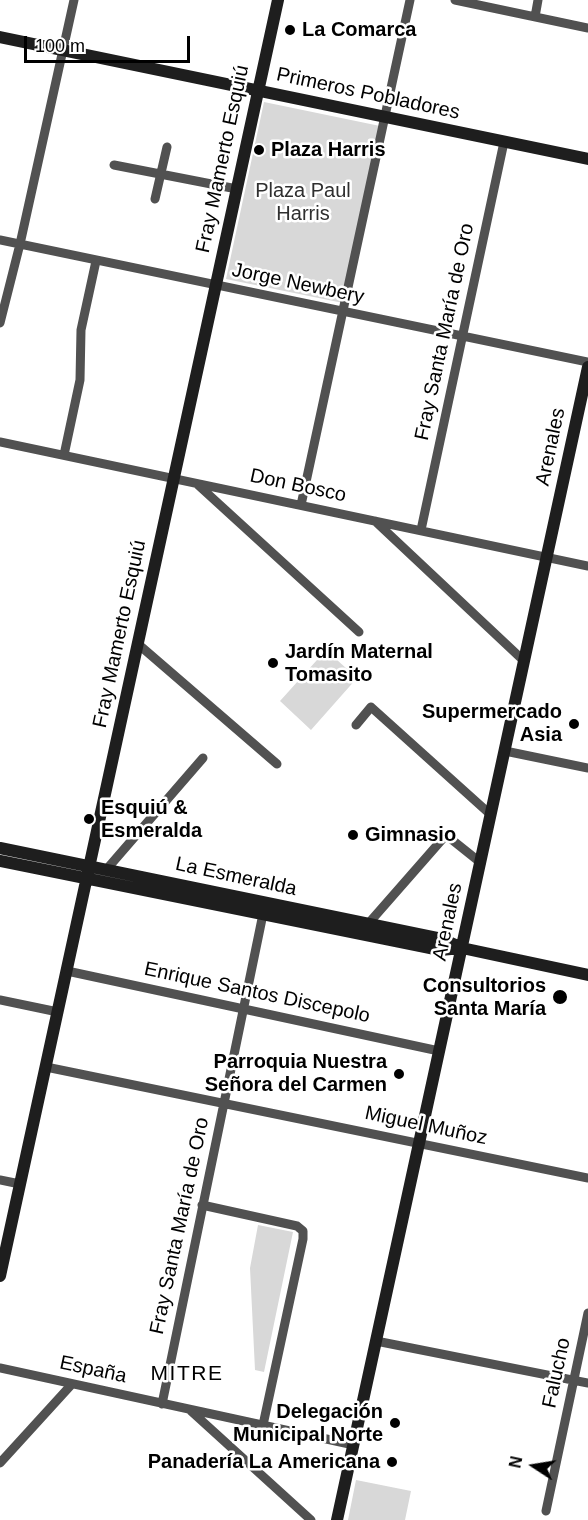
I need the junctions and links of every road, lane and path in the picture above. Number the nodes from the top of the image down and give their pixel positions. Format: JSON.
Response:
{"nodes":[{"id":1,"x":74,"y":0,"type":"edge"},
{"id":2,"x":276,"y":0,"type":"edge"},
{"id":3,"x":410,"y":0,"type":"edge"},
{"id":4,"x":455,"y":0,"type":"edge"},
{"id":5,"x":538,"y":0,"type":"edge"},
{"id":6,"x":535,"y":16,"type":"junction"},
{"id":7,"x":588,"y":28,"type":"edge"},
{"id":8,"x":0,"y":37,"type":"edge"},
{"id":9,"x":63,"y":50,"type":"junction"},
{"id":10,"x":258,"y":91,"type":"junction"},
{"id":11,"x":385,"y":117,"type":"junction"},
{"id":12,"x":504,"y":142,"type":"junction"},
{"id":13,"x":167,"y":147,"type":"dead end"},
{"id":14,"x":588,"y":159,"type":"edge"},
{"id":15,"x":114,"y":165,"type":"dead end"},
{"id":16,"x":160,"y":173,"type":"junction"},
{"id":17,"x":237,"y":189,"type":"junction"},
{"id":18,"x":155,"y":199,"type":"dead end"},
{"id":19,"x":0,"y":240,"type":"edge"},
{"id":20,"x":20,"y":244,"type":"junction"},
{"id":21,"x":96,"y":261,"type":"junction"},
{"id":22,"x":216,"y":286,"type":"junction"},
{"id":23,"x":343,"y":312,"type":"junction"},
{"id":24,"x":0,"y":323,"type":"edge"},
{"id":25,"x":462,"y":336,"type":"junction"},
{"id":26,"x":588,"y":364,"type":"edge"},
{"id":27,"x":0,"y":442,"type":"edge"},
{"id":28,"x":64,"y":455,"type":"junction"},
{"id":29,"x":174,"y":478,"type":"junction"},
{"id":30,"x":195,"y":483,"type":"junction"},
{"id":31,"x":301,"y":505,"type":"junction"},
{"id":32,"x":375,"y":521,"type":"junction"},
{"id":33,"x":422,"y":530,"type":"junction"},
{"id":34,"x":547,"y":557,"type":"junction"},
{"id":35,"x":588,"y":566,"type":"edge"},
{"id":36,"x":359,"y":632,"type":"dead end"},
{"id":37,"x":138,"y":644,"type":"junction"},
{"id":38,"x":524,"y":661,"type":"junction"},
{"id":39,"x":356,"y":725,"type":"dead end"},
{"id":40,"x":505,"y":751,"type":"junction"},
{"id":41,"x":203,"y":758,"type":"dead end"},
{"id":42,"x":277,"y":764,"type":"dead end"},
{"id":43,"x":588,"y":768,"type":"edge"},
{"id":44,"x":491,"y":815,"type":"junction"},
{"id":45,"x":0,"y":848,"type":"edge"},
{"id":46,"x":0,"y":861,"type":"edge"},
{"id":47,"x":481,"y":863,"type":"junction"},
{"id":48,"x":105,"y":870,"type":"junction"},
{"id":49,"x":89,"y":873,"type":"junction"},
{"id":50,"x":263,"y":914,"type":"junction"},
{"id":51,"x":368,"y":924,"type":"junction"},
{"id":52,"x":462,"y":948,"type":"junction"},
{"id":53,"x":67,"y":971,"type":"junction"},
{"id":54,"x":588,"y":975,"type":"edge"},
{"id":55,"x":0,"y":1000,"type":"edge"},
{"id":56,"x":243,"y":1009,"type":"junction"},
{"id":57,"x":58,"y":1012,"type":"junction"},
{"id":58,"x":439,"y":1051,"type":"junction"},
{"id":59,"x":46,"y":1066,"type":"junction"},
{"id":60,"x":223,"y":1103,"type":"junction"},
{"id":61,"x":419,"y":1143,"type":"junction"},
{"id":62,"x":588,"y":1178,"type":"edge"},
{"id":63,"x":0,"y":1180,"type":"edge"},
{"id":64,"x":20,"y":1184,"type":"junction"},
{"id":65,"x":202,"y":1205,"type":"junction"},
{"id":66,"x":0,"y":1276,"type":"edge"},
{"id":67,"x":588,"y":1313,"type":"edge"},
{"id":68,"x":376,"y":1341,"type":"junction"},
{"id":69,"x":0,"y":1368,"type":"edge"},
{"id":70,"x":574,"y":1380,"type":"junction"},
{"id":71,"x":588,"y":1383,"type":"edge"},
{"id":72,"x":72,"y":1384,"type":"junction"},
{"id":73,"x":162,"y":1404,"type":"junction"},
{"id":74,"x":189,"y":1409,"type":"junction"},
{"id":75,"x":263,"y":1425,"type":"junction"},
{"id":76,"x":354,"y":1445,"type":"junction"},
{"id":77,"x":0,"y":1463,"type":"edge"},
{"id":78,"x":546,"y":1510,"type":"dead end"},
{"id":79,"x":311,"y":1520,"type":"edge"},
{"id":80,"x":338,"y":1520,"type":"edge"}],
"edges":[{"from":1,"to":9,"type":"street"},
{"from":2,"to":10,"type":"street","name":"Fray Mamerto Esquiú"},
{"from":3,"to":11,"type":"street"},
{"from":4,"to":6,"type":"street"},
{"from":5,"to":6,"type":"street"},
{"from":6,"to":7,"type":"street"},
{"from":8,"to":9,"type":"street","name":"Primeros Pobladores"},
{"from":9,"to":10,"type":"street","name":"Primeros Pobladores"},
{"from":9,"to":20,"type":"street"},
{"from":10,"to":11,"type":"street","name":"Primeros Pobladores"},
{"from":10,"to":17,"type":"street","name":"Fray Mamerto Esquiú"},
{"from":11,"to":12,"type":"street","name":"Primeros Pobladores"},
{"from":11,"to":23,"type":"street"},
{"from":12,"to":14,"type":"street","name":"Primeros Pobladores"},
{"from":12,"to":25,"type":"street","name":"Fray Santa María de Oro"},
{"from":13,"to":16,"type":"street"},
{"from":15,"to":16,"type":"street"},
{"from":16,"to":17,"type":"street"},
{"from":16,"to":18,"type":"street"},
{"from":17,"to":22,"type":"street","name":"Fray Mamerto Esquiú"},
{"from":19,"to":20,"type":"street","name":"Jorge Newbery"},
{"from":20,"to":21,"type":"street","name":"Jorge Newbery"},
{"from":20,"to":24,"type":"street"},
{"from":21,"to":22,"type":"street","name":"Jorge Newbery"},
{"from":21,"to":28,"type":"street"},
{"from":22,"to":23,"type":"street","name":"Jorge Newbery"},
{"from":22,"to":29,"type":"street","name":"Fray Mamerto Esquiú"},
{"from":23,"to":25,"type":"street","name":"Jorge Newbery"},
{"from":23,"to":31,"type":"street"},
{"from":25,"to":26,"type":"street","name":"Jorge Newbery"},
{"from":25,"to":33,"type":"street","name":"Fray Santa María de Oro"},
{"from":26,"to":34,"type":"street","name":"Arenales"},
{"from":27,"to":28,"type":"street","name":"Don Bosco"},
{"from":28,"to":29,"type":"street","name":"Don Bosco"},
{"from":29,"to":30,"type":"street","name":"Don Bosco"},
{"from":29,"to":37,"type":"street","name":"Fray Mamerto Esquiú"},
{"from":30,"to":31,"type":"street","name":"Don Bosco"},
{"from":30,"to":36,"type":"street"},
{"from":31,"to":32,"type":"street","name":"Don Bosco"},
{"from":32,"to":33,"type":"street","name":"Don Bosco"},
{"from":32,"to":38,"type":"street"},
{"from":33,"to":34,"type":"street","name":"Don Bosco"},
{"from":34,"to":35,"type":"street","name":"Don Bosco"},
{"from":34,"to":38,"type":"street","name":"Arenales"},
{"from":37,"to":42,"type":"street"},
{"from":37,"to":49,"type":"street","name":"Fray Mamerto Esquiú"},
{"from":38,"to":40,"type":"street","name":"Arenales"},
{"from":39,"to":44,"type":"street"},
{"from":40,"to":43,"type":"street"},
{"from":40,"to":44,"type":"street","name":"Arenales"},
{"from":41,"to":48,"type":"street"},
{"from":44,"to":47,"type":"street","name":"Arenales"},
{"from":45,"to":49,"type":"street","name":"La Esmeralda"},
{"from":46,"to":49,"type":"street","name":"La Esmeralda"},
{"from":47,"to":51,"type":"street"},
{"from":47,"to":52,"type":"street","name":"Arenales"},
{"from":48,"to":49,"type":"street","name":"La Esmeralda"},
{"from":48,"to":51,"type":"street","name":"La Esmeralda"},
{"from":49,"to":50,"type":"street","name":"La Esmeralda"},
{"from":49,"to":53,"type":"street","name":"Fray Mamerto Esquiú"},
{"from":50,"to":52,"type":"street","name":"La Esmeralda"},
{"from":50,"to":56,"type":"street","name":"Fray Santa María de Oro"},
{"from":51,"to":52,"type":"street","name":"La Esmeralda"},
{"from":52,"to":54,"type":"street","name":"La Esmeralda"},
{"from":52,"to":58,"type":"street","name":"Arenales"},
{"from":53,"to":56,"type":"street","name":"Enrique Santos Discepolo"},
{"from":53,"to":57,"type":"street","name":"Fray Mamerto Esquiú"},
{"from":55,"to":57,"type":"street"},
{"from":56,"to":58,"type":"street","name":"Enrique Santos Discepolo"},
{"from":56,"to":60,"type":"street","name":"Fray Santa María de Oro"},
{"from":57,"to":59,"type":"street","name":"Fray Mamerto Esquiú"},
{"from":58,"to":61,"type":"street","name":"Arenales"},
{"from":59,"to":60,"type":"street","name":"Miguel Muñoz"},
{"from":59,"to":64,"type":"street","name":"Fray Mamerto Esquiú"},
{"from":60,"to":61,"type":"street","name":"Miguel Muñoz"},
{"from":60,"to":65,"type":"street","name":"Fray Santa María de Oro"},
{"from":61,"to":62,"type":"street","name":"Miguel Muñoz"},
{"from":61,"to":68,"type":"street","name":"Arenales"},
{"from":63,"to":64,"type":"street"},
{"from":64,"to":66,"type":"street","name":"Fray Mamerto Esquiú"},
{"from":65,"to":73,"type":"street","name":"Fray Santa María de Oro"},
{"from":65,"to":75,"type":"street"},
{"from":67,"to":70,"type":"street","name":"Falucho"},
{"from":68,"to":70,"type":"street"},
{"from":68,"to":76,"type":"street","name":"Arenales"},
{"from":69,"to":72,"type":"street","name":"España"},
{"from":70,"to":71,"type":"street"},
{"from":70,"to":78,"type":"street","name":"Falucho"},
{"from":72,"to":73,"type":"street","name":"España"},
{"from":72,"to":77,"type":"street"},
{"from":73,"to":74,"type":"street","name":"España"},
{"from":74,"to":75,"type":"street","name":"España"},
{"from":74,"to":79,"type":"street"},
{"from":75,"to":76,"type":"street","name":"España"},
{"from":76,"to":80,"type":"street","name":"Arenales"}]}
